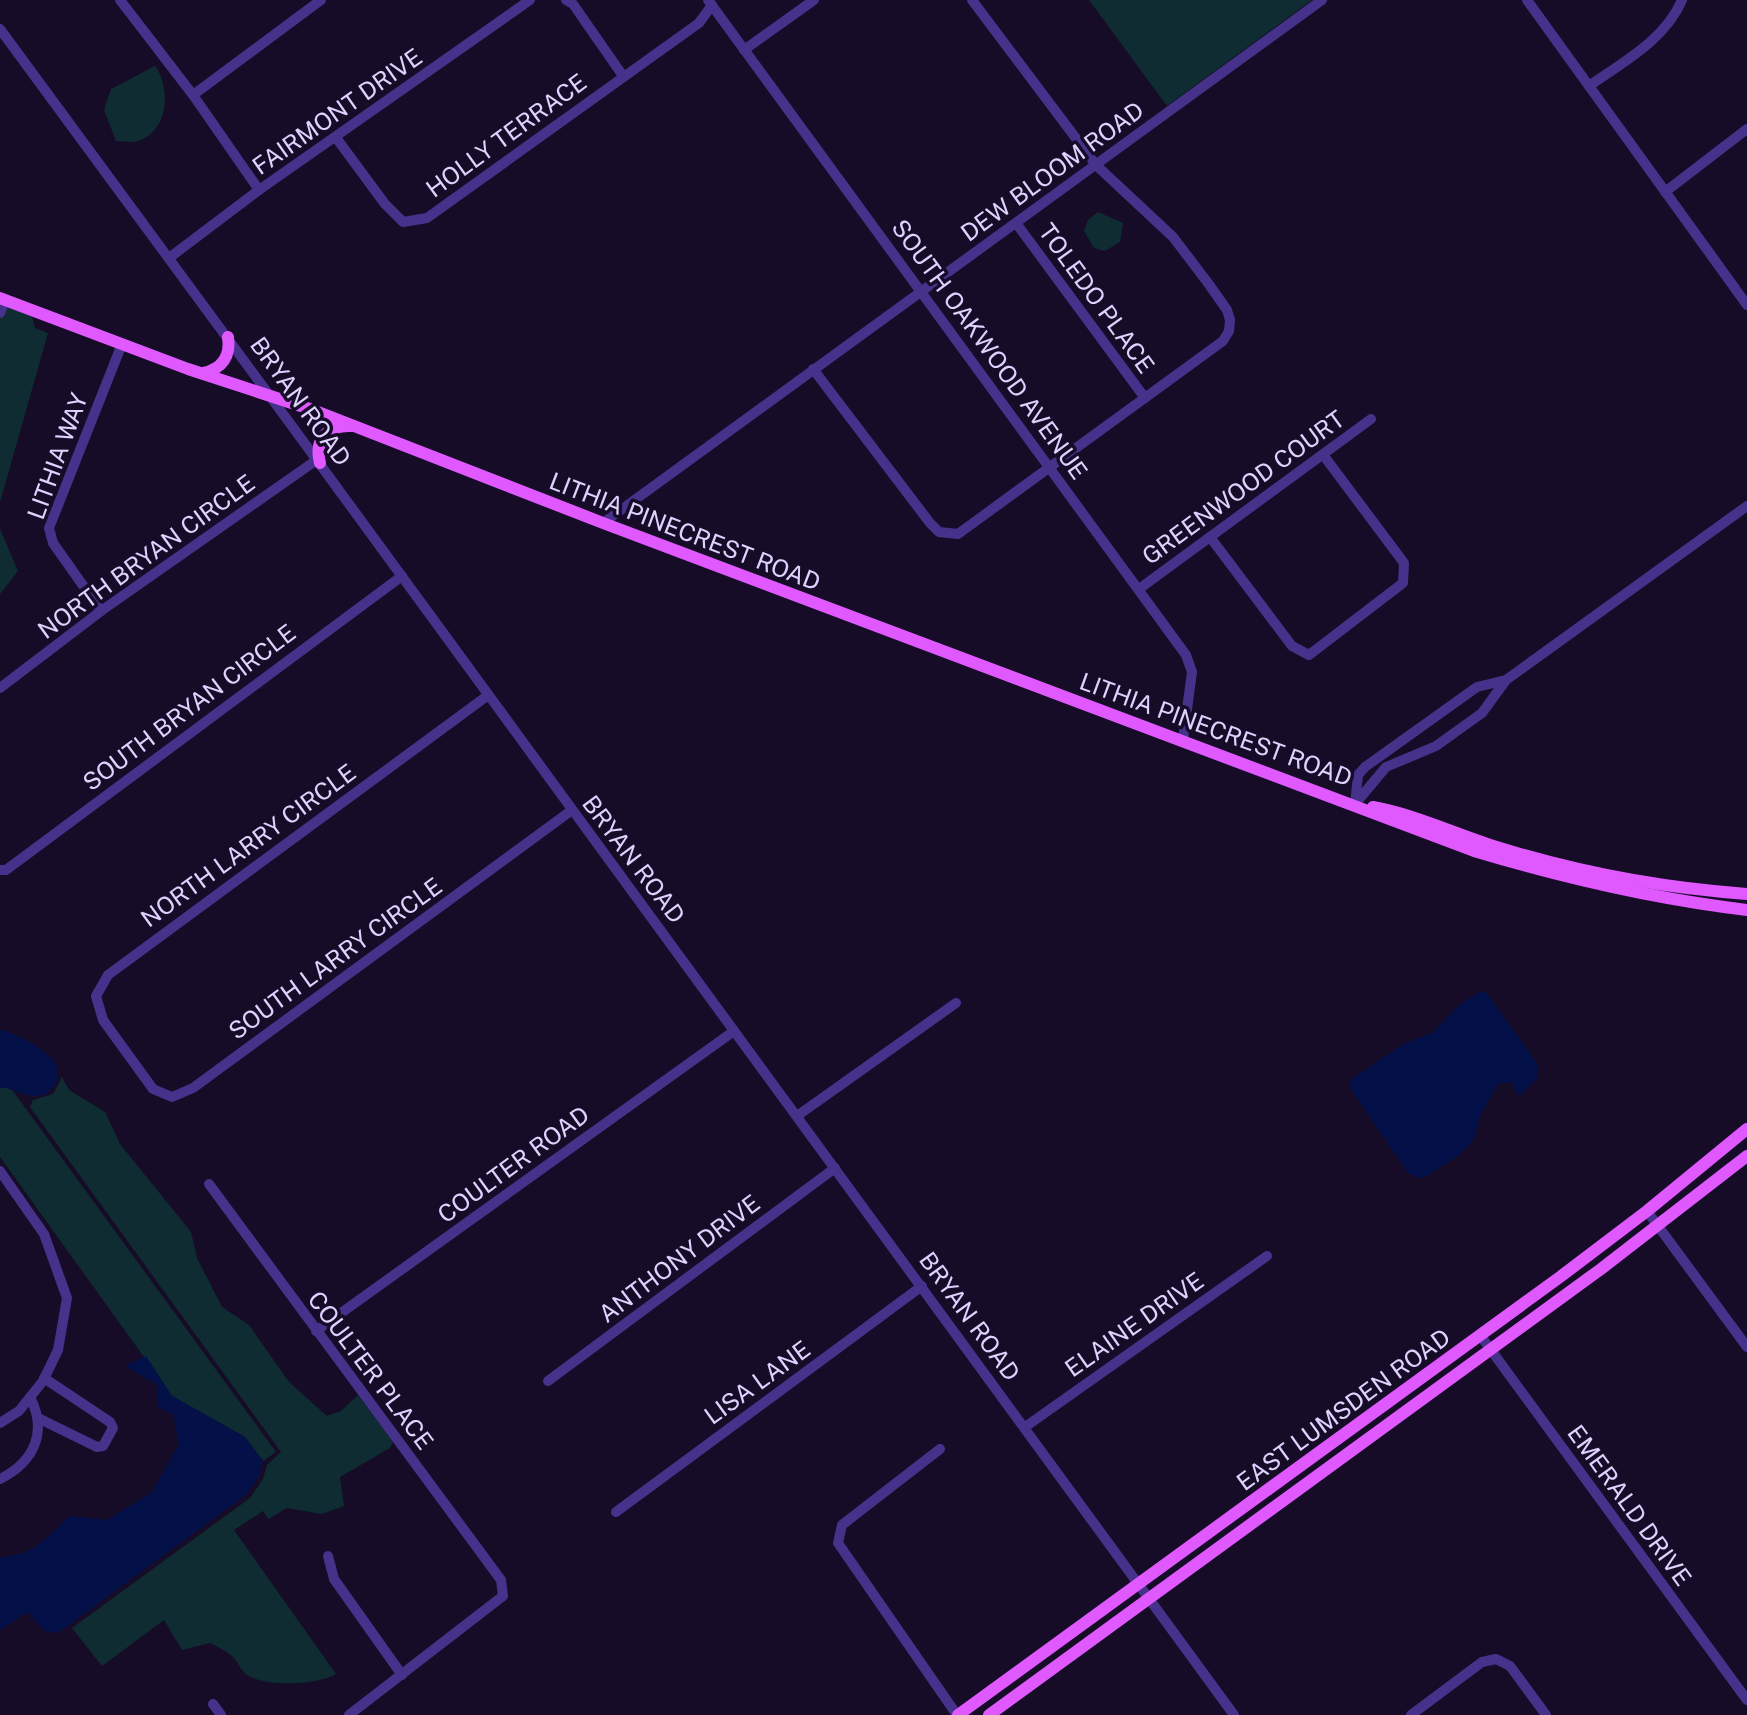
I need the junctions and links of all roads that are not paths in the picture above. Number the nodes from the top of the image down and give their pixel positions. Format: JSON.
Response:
{"nodes":[{"id":1,"x":120,"y":0,"type":"edge"},
{"id":2,"x":321,"y":0,"type":"edge"},
{"id":3,"x":530,"y":0,"type":"edge"},
{"id":4,"x":566,"y":0,"type":"edge"},
{"id":5,"x":814,"y":0,"type":"edge"},
{"id":6,"x":972,"y":0,"type":"edge"},
{"id":7,"x":1322,"y":0,"type":"edge"},
{"id":8,"x":1527,"y":0,"type":"edge"},
{"id":9,"x":1682,"y":0,"type":"edge"},
{"id":10,"x":710,"y":3,"type":"edge"},
{"id":11,"x":0,"y":29,"type":"edge"},
{"id":12,"x":744,"y":50,"type":"junction"},
{"id":13,"x":623,"y":76,"type":"junction"},
{"id":14,"x":1589,"y":86,"type":"junction"},
{"id":15,"x":193,"y":95,"type":"junction"},
{"id":16,"x":1747,"y":129,"type":"edge"},
{"id":17,"x":337,"y":139,"type":"junction"},
{"id":18,"x":1096,"y":165,"type":"junction"},
{"id":19,"x":260,"y":190,"type":"junction"},
{"id":20,"x":1665,"y":192,"type":"junction"},
{"id":21,"x":1016,"y":223,"type":"junction"},
{"id":22,"x":169,"y":258,"type":"junction"},
{"id":23,"x":921,"y":291,"type":"junction"},
{"id":24,"x":3,"y":299,"type":"edge"},
{"id":25,"x":1747,"y":305,"type":"edge"},
{"id":26,"x":0,"y":313,"type":"edge"},
{"id":27,"x":228,"y":337,"type":"junction"},
{"id":28,"x":122,"y":344,"type":"junction"},
{"id":29,"x":813,"y":369,"type":"junction"},
{"id":30,"x":204,"y":373,"type":"junction"},
{"id":31,"x":272,"y":397,"type":"junction"},
{"id":32,"x":1145,"y":398,"type":"junction"},
{"id":33,"x":1371,"y":419,"type":"dead end"},
{"id":34,"x":355,"y":426,"type":"junction"},
{"id":35,"x":1324,"y":456,"type":"junction"},
{"id":36,"x":319,"y":461,"type":"junction"},
{"id":37,"x":1050,"y":466,"type":"junction"},
{"id":38,"x":1747,"y":506,"type":"edge"},
{"id":39,"x":603,"y":523,"type":"junction"},
{"id":40,"x":1210,"y":537,"type":"junction"},
{"id":41,"x":402,"y":576,"type":"junction"},
{"id":42,"x":1139,"y":589,"type":"junction"},
{"id":43,"x":101,"y":611,"type":"junction"},
{"id":44,"x":1506,"y":680,"type":"junction"},
{"id":45,"x":0,"y":688,"type":"edge"},
{"id":46,"x":487,"y":696,"type":"junction"},
{"id":47,"x":1183,"y":739,"type":"junction"},
{"id":48,"x":1355,"y":804,"type":"junction"},
{"id":49,"x":572,"y":810,"type":"junction"},
{"id":50,"x":1497,"y":847,"type":"junction"},
{"id":51,"x":1474,"y":851,"type":"junction"},
{"id":52,"x":0,"y":870,"type":"edge"},
{"id":53,"x":1747,"y":894,"type":"edge"},
{"id":54,"x":1747,"y":910,"type":"edge"},
{"id":55,"x":956,"y":1003,"type":"dead end"},
{"id":56,"x":734,"y":1031,"type":"junction"},
{"id":57,"x":128,"y":1054,"type":"joint"},
{"id":58,"x":797,"y":1116,"type":"junction"},
{"id":59,"x":1747,"y":1129,"type":"edge"},
{"id":60,"x":1747,"y":1156,"type":"edge"},
{"id":61,"x":835,"y":1168,"type":"junction"},
{"id":62,"x":0,"y":1171,"type":"edge"},
{"id":63,"x":209,"y":1184,"type":"dead end"},
{"id":64,"x":1647,"y":1211,"type":"junction"},
{"id":65,"x":1657,"y":1224,"type":"junction"},
{"id":66,"x":1267,"y":1256,"type":"dead end"},
{"id":67,"x":922,"y":1286,"type":"junction"},
{"id":68,"x":316,"y":1331,"type":"junction"},
{"id":69,"x":1480,"y":1335,"type":"junction"},
{"id":70,"x":1747,"y":1347,"type":"edge"},
{"id":71,"x":1490,"y":1350,"type":"junction"},
{"id":72,"x":44,"y":1378,"type":"junction"},
{"id":73,"x":548,"y":1381,"type":"dead end"},
{"id":74,"x":30,"y":1397,"type":"junction"},
{"id":75,"x":38,"y":1418,"type":"junction"},
{"id":76,"x":0,"y":1423,"type":"edge"},
{"id":77,"x":1025,"y":1427,"type":"junction"},
{"id":78,"x":940,"y":1449,"type":"dead end"},
{"id":79,"x":0,"y":1479,"type":"edge"},
{"id":80,"x":616,"y":1512,"type":"dead end"},
{"id":81,"x":328,"y":1556,"type":"dead end"},
{"id":82,"x":1138,"y":1585,"type":"junction"},
{"id":83,"x":1148,"y":1599,"type":"junction"},
{"id":84,"x":402,"y":1675,"type":"junction"},
{"id":85,"x":1747,"y":1700,"type":"edge"},
{"id":86,"x":213,"y":1704,"type":"dead end"},
{"id":87,"x":221,"y":1715,"type":"edge"},
{"id":88,"x":349,"y":1715,"type":"edge"},
{"id":89,"x":957,"y":1715,"type":"edge"},
{"id":90,"x":989,"y":1715,"type":"edge"},
{"id":91,"x":1234,"y":1715,"type":"edge"},
{"id":92,"x":1411,"y":1715,"type":"edge"},
{"id":93,"x":1546,"y":1715,"type":"edge"}],
"edges":[{"from":1,"to":15,"type":"street"},
{"from":2,"to":15,"type":"street"},
{"from":3,"to":17,"type":"street","name":"FAIRMONT DRIVE"},
{"from":4,"to":13,"type":"street"},
{"from":5,"to":12,"type":"street"},
{"from":6,"to":18,"type":"street"},
{"from":7,"to":18,"type":"street","name":"DEW BLOOM ROAD"},
{"from":8,"to":14,"type":"street"},
{"from":9,"to":14,"type":"street"},
{"from":10,"to":12,"type":"street","name":"SOUTH OAKWOOD AVENUE"},
{"from":10,"to":13,"type":"street","name":"HOLLY TERRACE"},
{"from":11,"to":22,"type":"street","name":"BRYAN ROAD"},
{"from":12,"to":23,"type":"street","name":"SOUTH OAKWOOD AVENUE"},
{"from":13,"to":17,"type":"street","name":"HOLLY TERRACE"},
{"from":14,"to":20,"type":"street"},
{"from":15,"to":19,"type":"street"},
{"from":16,"to":20,"type":"street"},
{"from":17,"to":19,"type":"street","name":"FAIRMONT DRIVE"},
{"from":18,"to":21,"type":"street","name":"DEW BLOOM ROAD"},
{"from":18,"to":32,"type":"street"},
{"from":19,"to":22,"type":"street","name":"FAIRMONT DRIVE"},
{"from":20,"to":25,"type":"street"},
{"from":21,"to":23,"type":"street","name":"DEW BLOOM ROAD"},
{"from":21,"to":32,"type":"street","name":"TOLEDO PLACE"},
{"from":22,"to":27,"type":"street","name":"BRYAN ROAD"},
{"from":23,"to":29,"type":"street","name":"DEW BLOOM ROAD"},
{"from":23,"to":37,"type":"street","name":"SOUTH OAKWOOD AVENUE"},
{"from":24,"to":26,"type":"street"},
{"from":24,"to":28,"type":"main road","name":"LITHIA PINECREST ROAD"},
{"from":27,"to":30,"type":"main road"},
{"from":27,"to":31,"type":"street","name":"BRYAN ROAD"},
{"from":28,"to":30,"type":"main road","name":"LITHIA PINECREST ROAD"},
{"from":28,"to":43,"type":"street","name":"LITHIA WAY"},
{"from":29,"to":37,"type":"street"},
{"from":29,"to":39,"type":"street","name":"DEW BLOOM ROAD"},
{"from":30,"to":31,"type":"main road","name":"LITHIA PINECREST ROAD"},
{"from":31,"to":34,"type":"main road","name":"LITHIA PINECREST ROAD"},
{"from":31,"to":36,"type":"street","name":"BRYAN ROAD"},
{"from":32,"to":37,"type":"street"},
{"from":33,"to":35,"type":"street","name":"GREENWOOD COURT"},
{"from":34,"to":36,"type":"main road"},
{"from":34,"to":39,"type":"main road","name":"LITHIA PINECREST ROAD"},
{"from":35,"to":40,"type":"street","name":"GREENWOOD COURT"},
{"from":35,"to":40,"type":"street"},
{"from":36,"to":41,"type":"street","name":"BRYAN ROAD"},
{"from":36,"to":43,"type":"street","name":"NORTH BRYAN CIRCLE"},
{"from":37,"to":42,"type":"street","name":"SOUTH OAKWOOD AVENUE"},
{"from":38,"to":44,"type":"street"},
{"from":39,"to":47,"type":"main road","name":"LITHIA PINECREST ROAD"},
{"from":40,"to":42,"type":"street","name":"GREENWOOD COURT"},
{"from":41,"to":46,"type":"street","name":"BRYAN ROAD"},
{"from":41,"to":52,"type":"street","name":"SOUTH BRYAN CIRCLE"},
{"from":42,"to":47,"type":"street","name":"SOUTH OAKWOOD AVENUE"},
{"from":43,"to":45,"type":"street","name":"NORTH BRYAN CIRCLE"},
{"from":44,"to":48,"type":"street"},
{"from":44,"to":48,"type":"street"},
{"from":46,"to":49,"type":"street","name":"BRYAN ROAD"},
{"from":46,"to":57,"type":"street","name":"NORTH LARRY CIRCLE"},
{"from":47,"to":48,"type":"main road","name":"LITHIA PINECREST ROAD"},
{"from":48,"to":50,"type":"main road","name":"LITHIA PINECREST ROAD"},
{"from":48,"to":51,"type":"main road","name":"LITHIA PINECREST ROAD"},
{"from":49,"to":56,"type":"street","name":"BRYAN ROAD"},
{"from":49,"to":57,"type":"street","name":"SOUTH LARRY CIRCLE"},
{"from":50,"to":51,"type":"main road"},
{"from":50,"to":53,"type":"main road","name":"LITHIA PINECREST ROAD"},
{"from":51,"to":54,"type":"main road","name":"LITHIA PINECREST ROAD"},
{"from":55,"to":58,"type":"street"},
{"from":56,"to":58,"type":"street","name":"BRYAN ROAD"},
{"from":56,"to":68,"type":"street","name":"COULTER ROAD"},
{"from":58,"to":61,"type":"street","name":"BRYAN ROAD"},
{"from":59,"to":64,"type":"main road","name":"EAST LUMSDEN ROAD"},
{"from":60,"to":65,"type":"main road","name":"EAST LUMSDEN ROAD"},
{"from":61,"to":67,"type":"street","name":"BRYAN ROAD"},
{"from":61,"to":73,"type":"street","name":"ANTHONY DRIVE"},
{"from":62,"to":72,"type":"street"},
{"from":63,"to":68,"type":"street","name":"COULTER PLACE"},
{"from":64,"to":65,"type":"street"},
{"from":64,"to":69,"type":"main road","name":"EAST LUMSDEN ROAD"},
{"from":65,"to":70,"type":"street"},
{"from":65,"to":71,"type":"main road","name":"EAST LUMSDEN ROAD"},
{"from":66,"to":77,"type":"street","name":"ELAINE DRIVE"},
{"from":67,"to":77,"type":"street","name":"BRYAN ROAD"},
{"from":67,"to":80,"type":"street","name":"LISA LANE"},
{"from":68,"to":84,"type":"street","name":"COULTER PLACE"},
{"from":69,"to":71,"type":"street","name":"EMERALD DRIVE"},
{"from":69,"to":82,"type":"main road","name":"EAST LUMSDEN ROAD"},
{"from":71,"to":83,"type":"main road","name":"EAST LUMSDEN ROAD"},
{"from":71,"to":85,"type":"street","name":"EMERALD DRIVE"},
{"from":72,"to":74,"type":"street"},
{"from":72,"to":75,"type":"street"},
{"from":74,"to":75,"type":"street"},
{"from":74,"to":76,"type":"street"},
{"from":75,"to":79,"type":"street"},
{"from":77,"to":82,"type":"street","name":"BRYAN ROAD"},
{"from":78,"to":89,"type":"street"},
{"from":81,"to":84,"type":"street"},
{"from":82,"to":83,"type":"street","name":"BRYAN ROAD"},
{"from":82,"to":89,"type":"main road","name":"EAST LUMSDEN ROAD"},
{"from":83,"to":90,"type":"main road","name":"EAST LUMSDEN ROAD"},
{"from":83,"to":91,"type":"street","name":"BRYAN ROAD"},
{"from":84,"to":88,"type":"street"},
{"from":86,"to":87,"type":"street"},
{"from":92,"to":93,"type":"street"}]}
